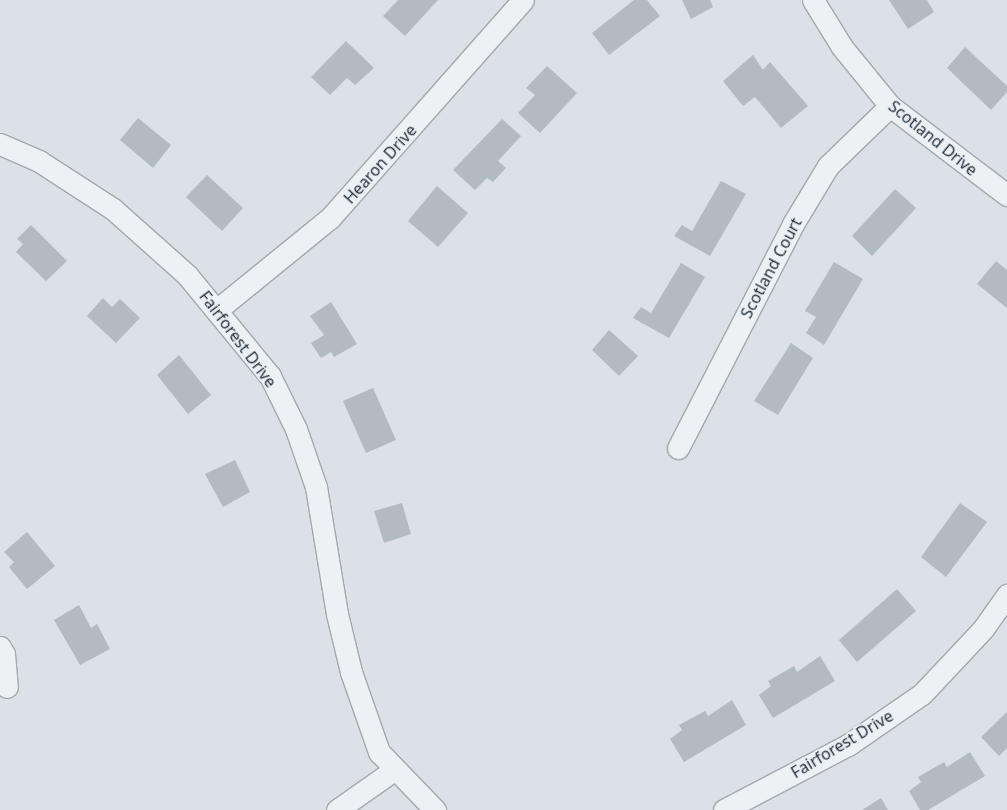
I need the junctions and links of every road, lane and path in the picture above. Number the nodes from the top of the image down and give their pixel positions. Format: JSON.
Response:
{"nodes":[{"id":1,"x":523,"y":0,"type":"edge"},
{"id":2,"x":813,"y":0,"type":"edge"},
{"id":3,"x":890,"y":106,"type":"junction"},
{"id":4,"x":0,"y":144,"type":"edge"},
{"id":5,"x":1007,"y":195,"type":"edge"},
{"id":6,"x":218,"y":309,"type":"junction"},
{"id":7,"x":678,"y":448,"type":"dead end"},
{"id":8,"x":1007,"y":595,"type":"edge"},
{"id":9,"x":0,"y":647,"type":"edge"},
{"id":10,"x":7,"y":687,"type":"dead end"},
{"id":11,"x":394,"y":770,"type":"junction"},
{"id":12,"x":337,"y":810,"type":"edge"},
{"id":13,"x":435,"y":810,"type":"edge"},
{"id":14,"x":724,"y":810,"type":"edge"}],
"edges":[{"from":1,"to":6,"type":"street","name":"Hearon Drive"},
{"from":2,"to":3,"type":"street","name":"Scotland Drive"},
{"from":3,"to":5,"type":"street","name":"Scotland Drive"},
{"from":3,"to":7,"type":"street","name":"Scotland Court"},
{"from":4,"to":6,"type":"street","name":"Fairforest Drive"},
{"from":6,"to":11,"type":"street","name":"Fairforest Drive"},
{"from":8,"to":14,"type":"street","name":"Fairforest Drive"},
{"from":9,"to":10,"type":"street"},
{"from":11,"to":12,"type":"street"},
{"from":11,"to":13,"type":"street","name":"Fairforest Drive"}]}
